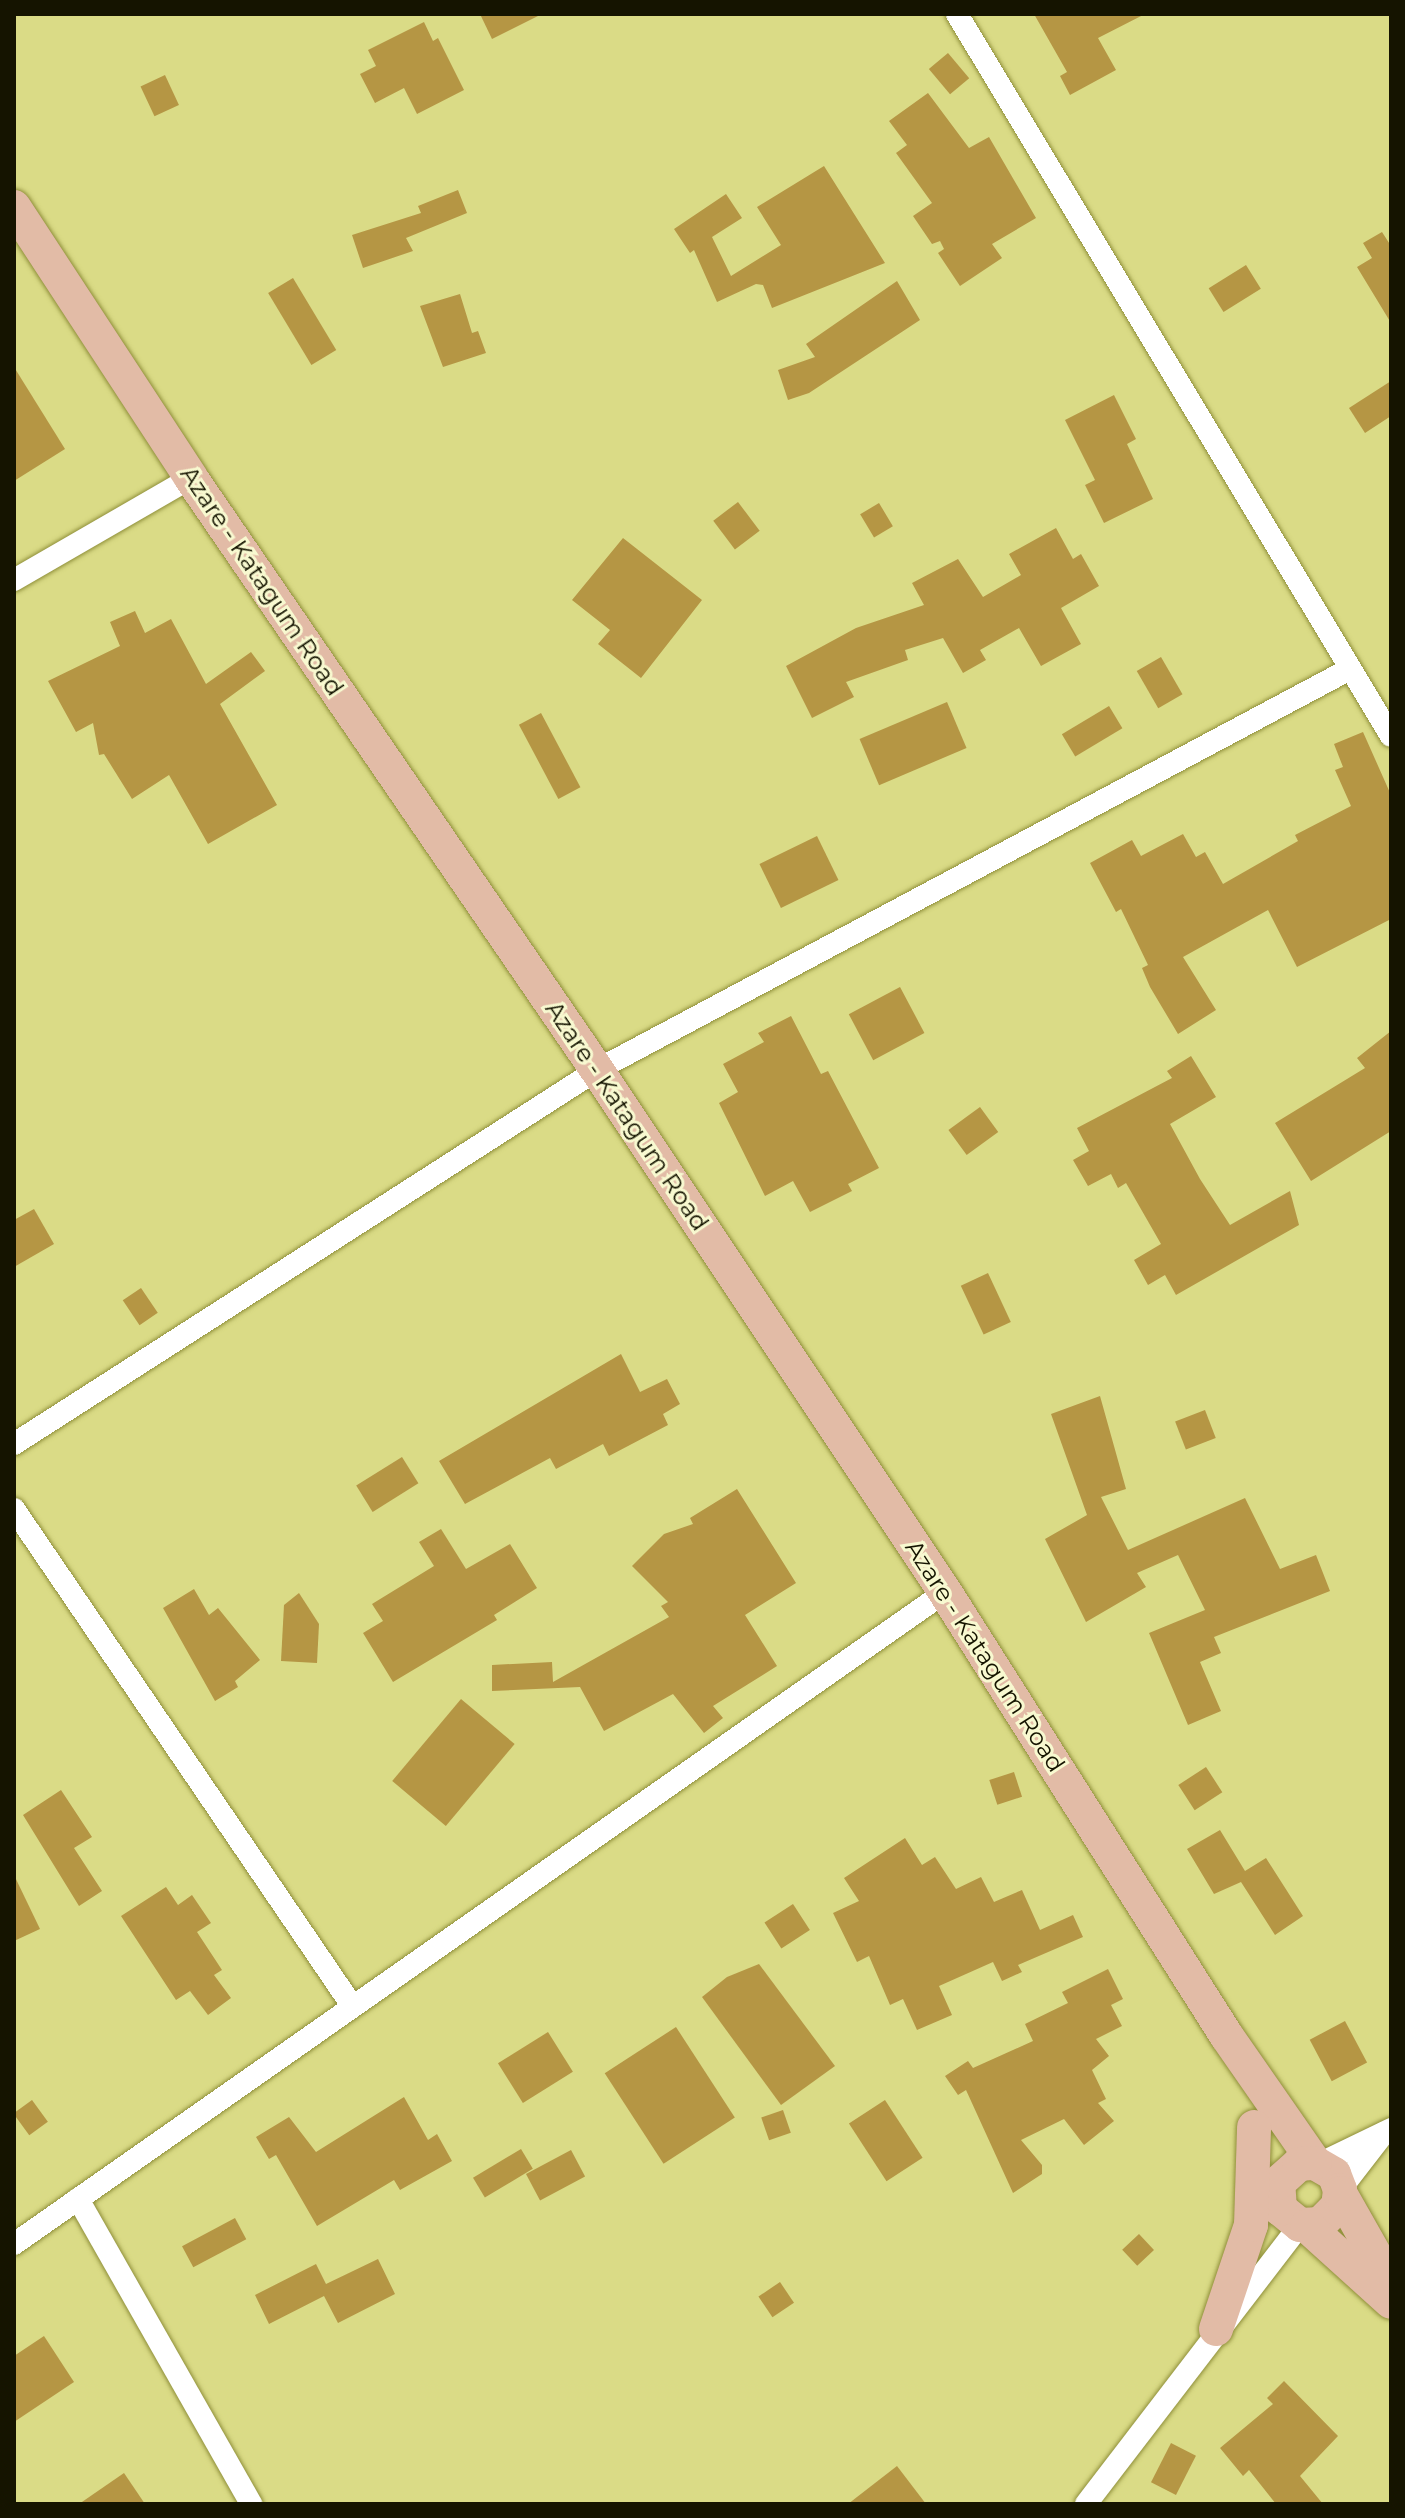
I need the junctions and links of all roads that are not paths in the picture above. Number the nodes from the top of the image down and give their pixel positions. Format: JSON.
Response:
{"nodes":[{"id":1,"x":957,"y":14,"type":"edge"},
{"id":2,"x":14,"y":207,"type":"edge"},
{"id":3,"x":191,"y":478,"type":"junction"},
{"id":4,"x":14,"y":580,"type":"edge"},
{"id":5,"x":1350,"y":669,"type":"junction"},
{"id":6,"x":1391,"y":736,"type":"edge"},
{"id":7,"x":597,"y":1070,"type":"junction"},
{"id":8,"x":14,"y":1444,"type":"edge"},
{"id":9,"x":14,"y":1509,"type":"edge"},
{"id":10,"x":945,"y":1592,"type":"junction"},
{"id":11,"x":353,"y":2007,"type":"junction"},
{"id":12,"x":1226,"y":2035,"type":"junction"},
{"id":13,"x":1254,"y":2127,"type":"junction"},
{"id":14,"x":1388,"y":2131,"type":"edge"},
{"id":15,"x":1317,"y":2163,"type":"junction"},
{"id":16,"x":1278,"y":2183,"type":"junction"},
{"id":17,"x":1340,"y":2191,"type":"junction"},
{"id":18,"x":78,"y":2199,"type":"junction"},
{"id":19,"x":1304,"y":2225,"type":"junction"},
{"id":20,"x":14,"y":2244,"type":"edge"},
{"id":21,"x":1391,"y":2283,"type":"edge"},
{"id":22,"x":1391,"y":2302,"type":"edge"},
{"id":23,"x":1216,"y":2329,"type":"junction"},
{"id":24,"x":251,"y":2504,"type":"edge"},
{"id":25,"x":1086,"y":2504,"type":"edge"}],
"edges":[{"from":1,"to":5,"type":"street"},
{"from":2,"to":3,"type":"main road","name":"Azare - Katagum Road"},
{"from":3,"to":4,"type":"street"},
{"from":3,"to":7,"type":"main road","name":"Azare - Katagum Road"},
{"from":5,"to":6,"type":"street"},
{"from":5,"to":7,"type":"street"},
{"from":7,"to":8,"type":"street"},
{"from":7,"to":10,"type":"main road","name":"Azare - Katagum Road"},
{"from":9,"to":11,"type":"street"},
{"from":10,"to":11,"type":"street"},
{"from":10,"to":12,"type":"main road","name":"Azare - Katagum Road"},
{"from":11,"to":18,"type":"street"},
{"from":12,"to":13,"type":"main road","name":"Azare - Katagum Road"},
{"from":12,"to":15,"type":"main road","name":"Azare - Katagum Road"},
{"from":13,"to":16,"type":"main road","name":"Azare - Katagum Road"},
{"from":13,"to":23,"type":"main road"},
{"from":14,"to":15,"type":"street"},
{"from":14,"to":17,"type":"street"},
{"from":15,"to":16,"type":"main road"},
{"from":15,"to":17,"type":"main road","name":"Azare - Katagum Road"},
{"from":16,"to":19,"type":"main road","name":"Azare - Katagum Road"},
{"from":17,"to":19,"type":"main road"},
{"from":17,"to":21,"type":"main road","name":"Azare - Katagum Road"},
{"from":18,"to":20,"type":"street"},
{"from":18,"to":24,"type":"street"},
{"from":19,"to":22,"type":"main road","name":"Azare - Katagum Road"},
{"from":19,"to":23,"type":"street"},
{"from":23,"to":25,"type":"street"}]}
